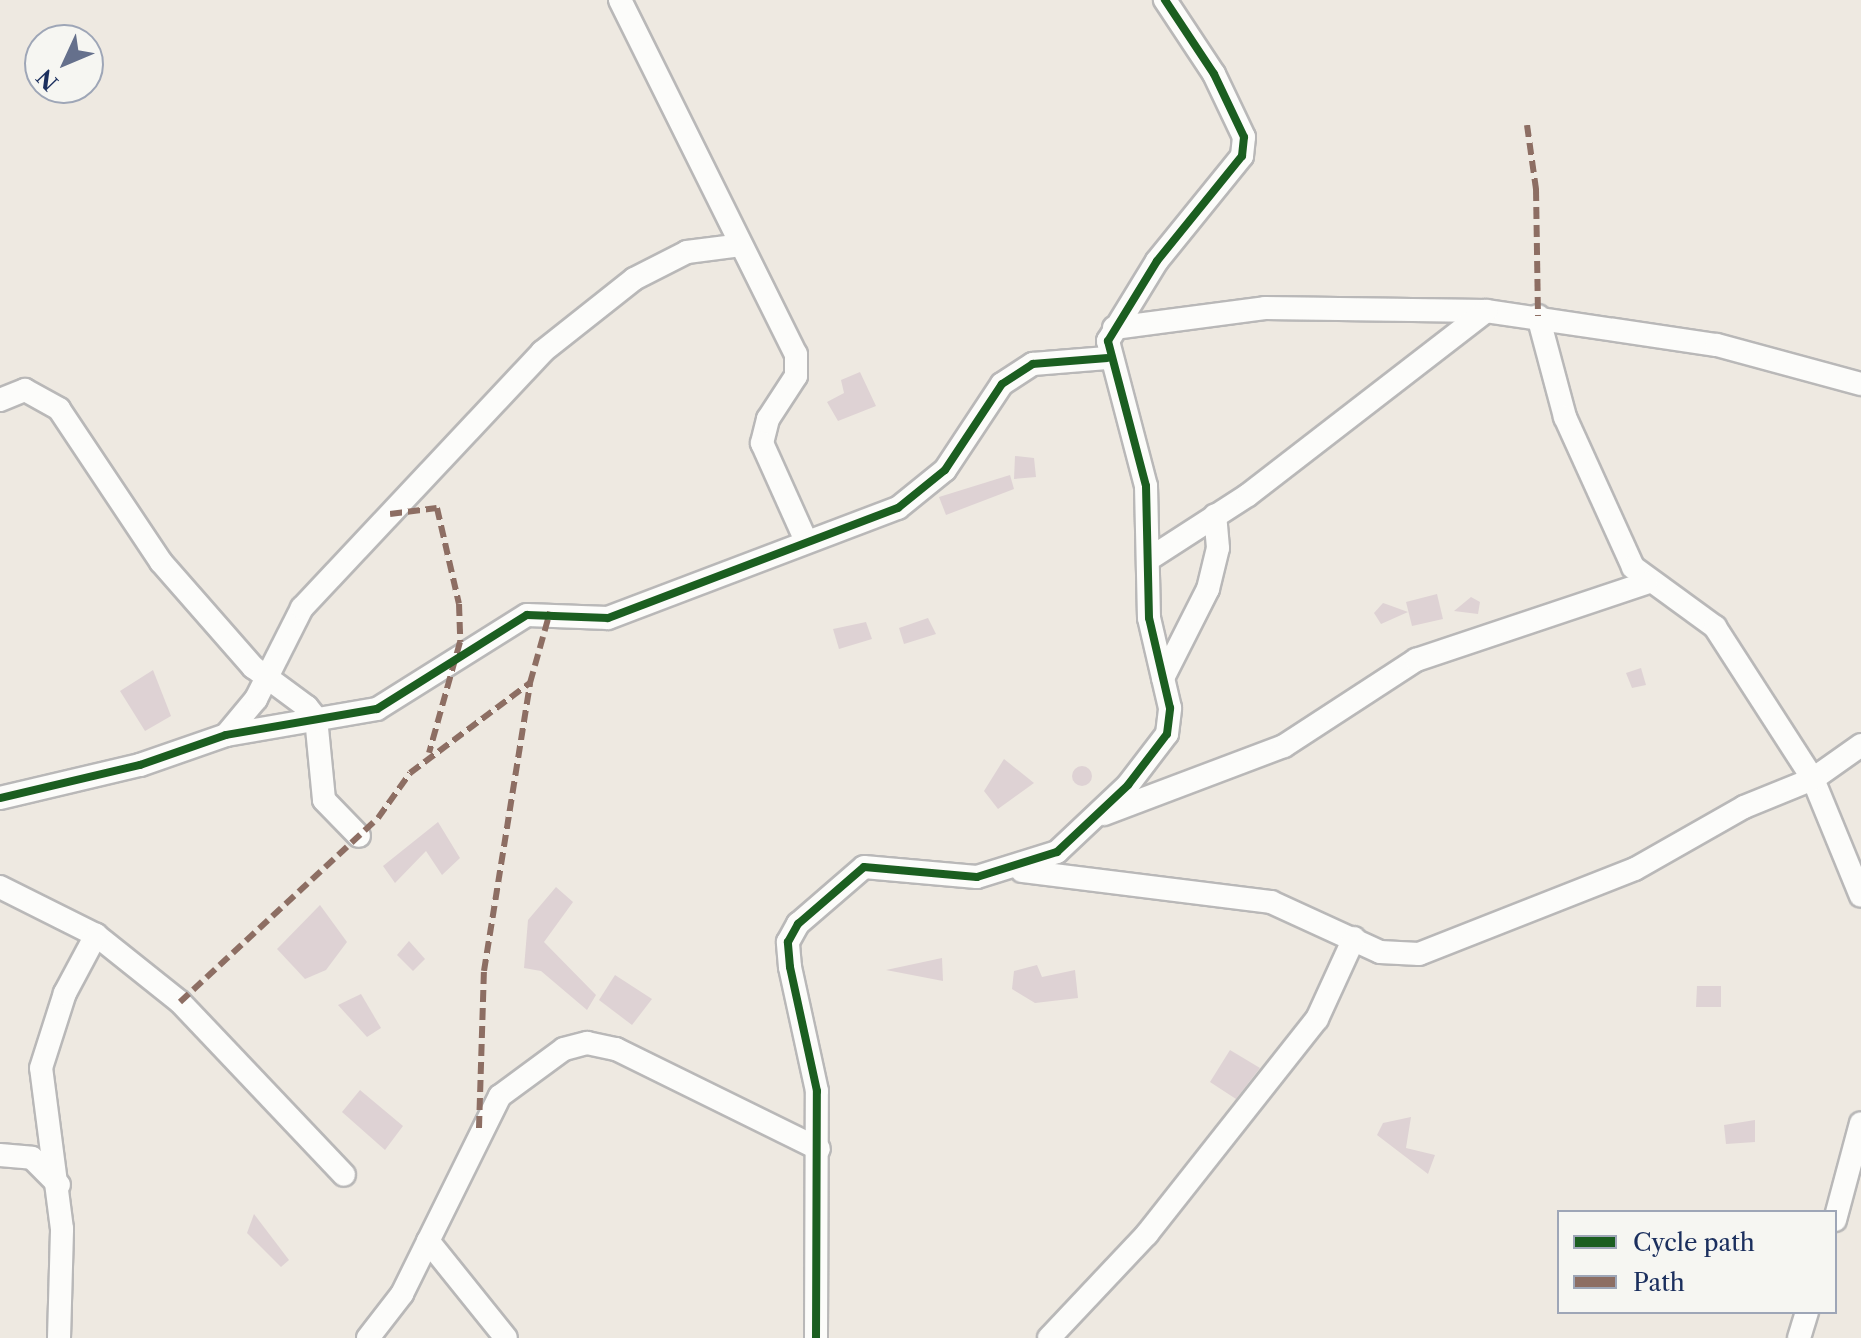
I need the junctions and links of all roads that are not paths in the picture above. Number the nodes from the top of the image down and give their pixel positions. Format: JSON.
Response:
{"nodes":[{"id":1,"x":620,"y":0,"type":"edge"},
{"id":2,"x":1165,"y":0,"type":"edge"},
{"id":3,"x":741,"y":245,"type":"junction"},
{"id":4,"x":1486,"y":311,"type":"junction"},
{"id":5,"x":1538,"y":316,"type":"junction"},
{"id":6,"x":1114,"y":328,"type":"junction"},
{"id":7,"x":1107,"y":358,"type":"junction"},
{"id":8,"x":1861,"y":384,"type":"edge"},
{"id":9,"x":0,"y":400,"type":"edge"},
{"id":10,"x":1215,"y":515,"type":"junction"},
{"id":11,"x":806,"y":541,"type":"junction"},
{"id":12,"x":1149,"y":559,"type":"junction"},
{"id":13,"x":1646,"y":583,"type":"junction"},
{"id":14,"x":266,"y":678,"type":"junction"},
{"id":15,"x":1163,"y":678,"type":"junction"},
{"id":16,"x":316,"y":718,"type":"junction"},
{"id":17,"x":226,"y":735,"type":"junction"},
{"id":18,"x":1861,"y":745,"type":"edge"},
{"id":19,"x":1813,"y":779,"type":"junction"},
{"id":20,"x":0,"y":798,"type":"edge"},
{"id":21,"x":1099,"y":816,"type":"junction"},
{"id":22,"x":359,"y":836,"type":"dead end"},
{"id":23,"x":1013,"y":871,"type":"junction"},
{"id":24,"x":0,"y":887,"type":"edge"},
{"id":25,"x":1861,"y":896,"type":"edge"},
{"id":26,"x":96,"y":935,"type":"junction"},
{"id":27,"x":1354,"y":938,"type":"junction"},
{"id":28,"x":1861,"y":1123,"type":"edge"},
{"id":29,"x":819,"y":1149,"type":"junction"},
{"id":30,"x":0,"y":1155,"type":"edge"},
{"id":31,"x":344,"y":1175,"type":"dead end"},
{"id":32,"x":59,"y":1185,"type":"junction"},
{"id":33,"x":1837,"y":1213,"type":"edge"},
{"id":34,"x":428,"y":1241,"type":"junction"},
{"id":35,"x":1806,"y":1314,"type":"edge"},
{"id":36,"x":59,"y":1338,"type":"edge"},
{"id":37,"x":368,"y":1338,"type":"edge"},
{"id":38,"x":506,"y":1338,"type":"edge"},
{"id":39,"x":816,"y":1338,"type":"edge"},
{"id":40,"x":1049,"y":1338,"type":"edge"},
{"id":41,"x":1799,"y":1338,"type":"edge"}],
"edges":[{"from":1,"to":3,"type":"street"},
{"from":2,"to":6,"type":"street"},
{"from":3,"to":11,"type":"street"},
{"from":3,"to":14,"type":"street"},
{"from":4,"to":5,"type":"street"},
{"from":4,"to":6,"type":"street"},
{"from":4,"to":10,"type":"street"},
{"from":5,"to":8,"type":"street"},
{"from":5,"to":13,"type":"street"},
{"from":6,"to":7,"type":"street"},
{"from":7,"to":11,"type":"street"},
{"from":7,"to":12,"type":"street"},
{"from":9,"to":14,"type":"street"},
{"from":10,"to":12,"type":"street"},
{"from":10,"to":15,"type":"street"},
{"from":11,"to":16,"type":"street"},
{"from":12,"to":15,"type":"street"},
{"from":13,"to":19,"type":"street"},
{"from":13,"to":21,"type":"street"},
{"from":14,"to":16,"type":"street"},
{"from":14,"to":17,"type":"street"},
{"from":15,"to":21,"type":"street"},
{"from":16,"to":17,"type":"street"},
{"from":16,"to":22,"type":"street"},
{"from":17,"to":20,"type":"street"},
{"from":18,"to":19,"type":"street"},
{"from":19,"to":25,"type":"street"},
{"from":19,"to":27,"type":"street"},
{"from":21,"to":23,"type":"street"},
{"from":23,"to":27,"type":"street"},
{"from":23,"to":29,"type":"street"},
{"from":24,"to":26,"type":"street"},
{"from":26,"to":31,"type":"street"},
{"from":26,"to":32,"type":"street"},
{"from":27,"to":40,"type":"street"},
{"from":28,"to":33,"type":"street"},
{"from":29,"to":34,"type":"street"},
{"from":29,"to":39,"type":"street"},
{"from":30,"to":32,"type":"street"},
{"from":32,"to":36,"type":"street"},
{"from":34,"to":37,"type":"street"},
{"from":34,"to":38,"type":"street"},
{"from":35,"to":41,"type":"street"}]}
